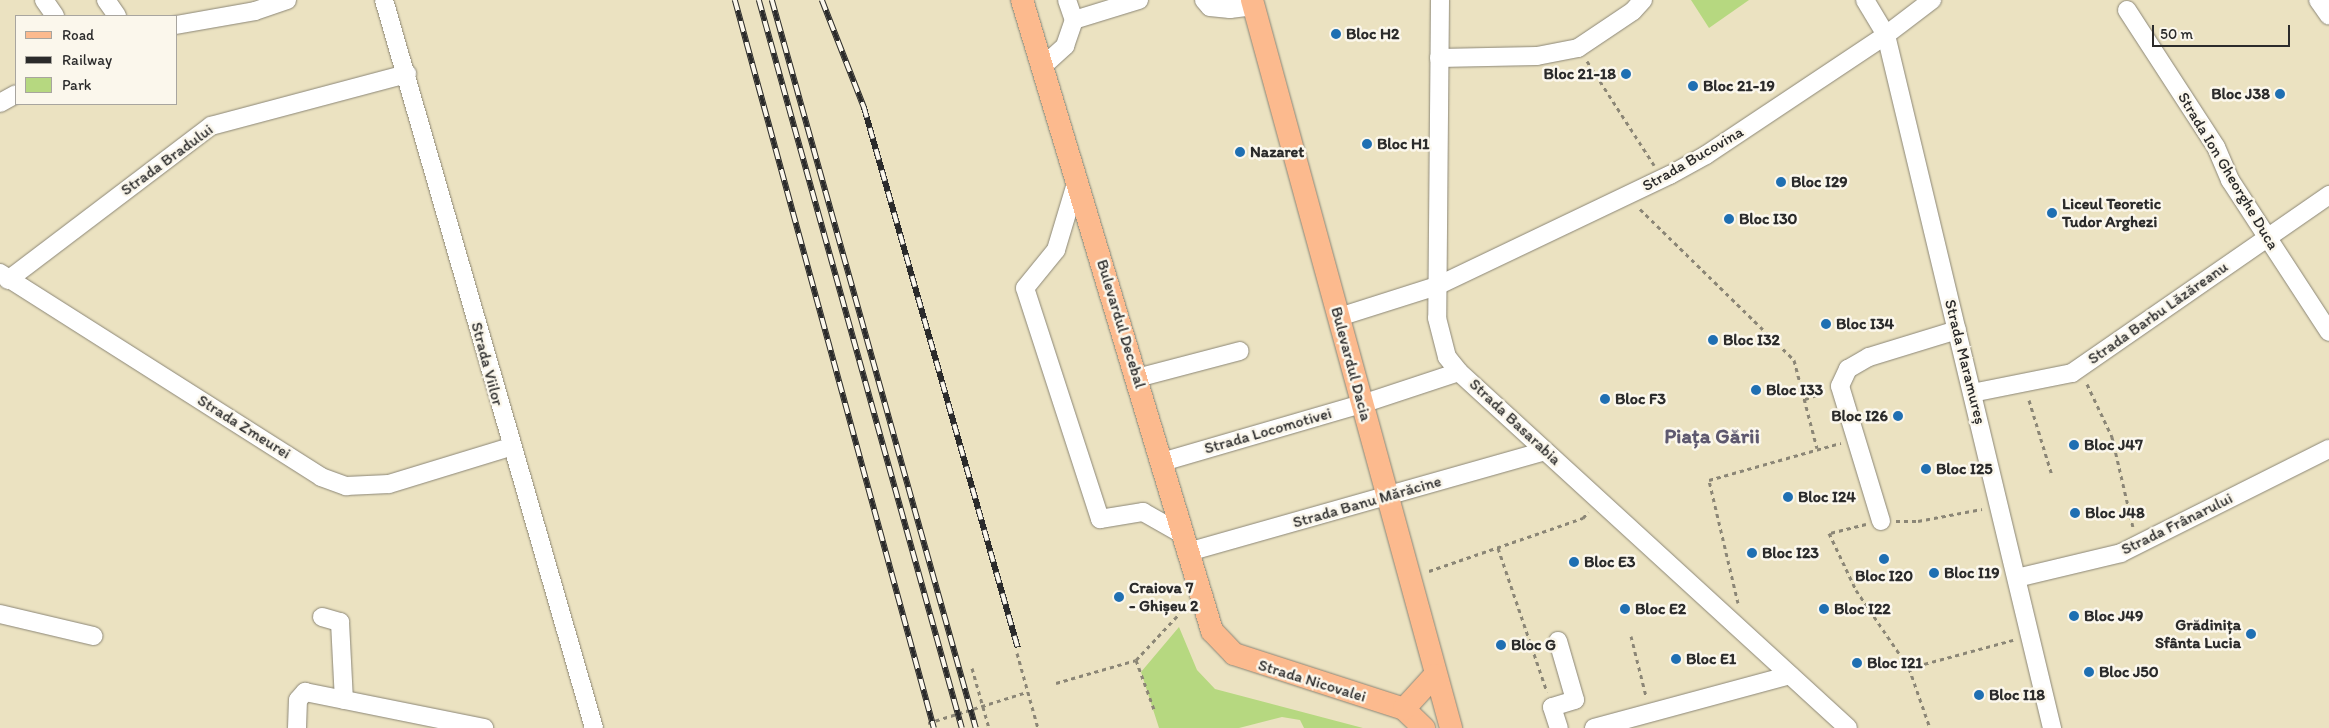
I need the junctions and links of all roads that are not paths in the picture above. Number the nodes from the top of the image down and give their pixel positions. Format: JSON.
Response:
{"nodes":[{"id":1,"x":44,"y":0,"type":"edge"},
{"id":2,"x":106,"y":0,"type":"edge"},
{"id":3,"x":287,"y":0,"type":"edge"},
{"id":4,"x":384,"y":0,"type":"edge"},
{"id":5,"x":1022,"y":0,"type":"edge"},
{"id":6,"x":1068,"y":0,"type":"edge"},
{"id":7,"x":1138,"y":0,"type":"edge"},
{"id":8,"x":1204,"y":0,"type":"edge"},
{"id":9,"x":1440,"y":0,"type":"edge"},
{"id":10,"x":1643,"y":0,"type":"edge"},
{"id":11,"x":1865,"y":0,"type":"edge"},
{"id":12,"x":1932,"y":0,"type":"edge"},
{"id":13,"x":2318,"y":0,"type":"edge"},
{"id":14,"x":1253,"y":3,"type":"edge"},
{"id":15,"x":251,"y":5,"type":"edge"},
{"id":16,"x":2127,"y":10,"type":"dead end"},
{"id":17,"x":54,"y":15,"type":"edge"},
{"id":18,"x":116,"y":15,"type":"edge"},
{"id":19,"x":2329,"y":16,"type":"edge"},
{"id":20,"x":1074,"y":20,"type":"junction"},
{"id":21,"x":178,"y":24,"type":"edge"},
{"id":22,"x":1886,"y":35,"type":"junction"},
{"id":23,"x":1439,"y":58,"type":"junction"},
{"id":24,"x":1043,"y":66,"type":"junction"},
{"id":25,"x":408,"y":74,"type":"junction"},
{"id":26,"x":15,"y":95,"type":"edge"},
{"id":27,"x":0,"y":103,"type":"edge"},
{"id":28,"x":1077,"y":180,"type":"junction"},
{"id":29,"x":2329,"y":195,"type":"edge"},
{"id":30,"x":2268,"y":237,"type":"junction"},
{"id":31,"x":4,"y":277,"type":"edge"},
{"id":32,"x":1437,"y":286,"type":"junction"},
{"id":33,"x":1339,"y":317,"type":"junction"},
{"id":34,"x":1957,"y":330,"type":"junction"},
{"id":35,"x":2329,"y":332,"type":"edge"},
{"id":36,"x":1240,"y":351,"type":"dead end"},
{"id":37,"x":1459,"y":372,"type":"junction"},
{"id":38,"x":1137,"y":378,"type":"junction"},
{"id":39,"x":1972,"y":393,"type":"junction"},
{"id":40,"x":1362,"y":404,"type":"junction"},
{"id":41,"x":510,"y":447,"type":"junction"},
{"id":42,"x":2329,"y":449,"type":"edge"},
{"id":43,"x":1545,"y":451,"type":"junction"},
{"id":44,"x":1162,"y":462,"type":"junction"},
{"id":45,"x":1387,"y":496,"type":"junction"},
{"id":46,"x":1881,"y":521,"type":"road end"},
{"id":47,"x":1185,"y":543,"type":"junction"},
{"id":48,"x":2017,"y":578,"type":"junction"},
{"id":49,"x":0,"y":614,"type":"edge"},
{"id":50,"x":322,"y":617,"type":"dead end"},
{"id":51,"x":93,"y":636,"type":"dead end"},
{"id":52,"x":1558,"y":642,"type":"dead end"},
{"id":53,"x":1223,"y":646,"type":"joint"},
{"id":54,"x":1435,"y":675,"type":"junction"},
{"id":55,"x":1790,"y":675,"type":"junction"},
{"id":56,"x":344,"y":700,"type":"junction"},
{"id":57,"x":1404,"y":709,"type":"junction"},
{"id":58,"x":297,"y":728,"type":"edge"},
{"id":59,"x":484,"y":728,"type":"edge"},
{"id":60,"x":594,"y":728,"type":"edge"},
{"id":61,"x":1424,"y":728,"type":"edge"},
{"id":62,"x":1451,"y":728,"type":"edge"},
{"id":63,"x":1559,"y":728,"type":"edge"},
{"id":64,"x":1594,"y":728,"type":"edge"},
{"id":65,"x":1848,"y":728,"type":"edge"},
{"id":66,"x":2052,"y":728,"type":"edge"}],
"edges":[{"from":1,"to":17,"type":"street"},
{"from":2,"to":18,"type":"street"},
{"from":3,"to":15,"type":"street"},
{"from":4,"to":25,"type":"street","name":"Strada Viilor"},
{"from":5,"to":24,"type":"main road","name":"Bulevardul Decebal"},
{"from":6,"to":20,"type":"street"},
{"from":7,"to":20,"type":"street"},
{"from":8,"to":14,"type":"street"},
{"from":9,"to":23,"type":"street","name":"Strada Basarabia"},
{"from":10,"to":23,"type":"street"},
{"from":11,"to":22,"type":"street","name":"Strada Maramureș"},
{"from":12,"to":22,"type":"street","name":"Strada Bucovina"},
{"from":13,"to":19,"type":"street"},
{"from":14,"to":33,"type":"main road","name":"Bulevardul Dacia"},
{"from":15,"to":21,"type":"street"},
{"from":16,"to":30,"type":"street","name":"Strada Ion Gheorghe Duca"},
{"from":20,"to":24,"type":"street"},
{"from":22,"to":32,"type":"street","name":"Strada Bucovina"},
{"from":22,"to":34,"type":"street","name":"Strada Maramureș"},
{"from":23,"to":32,"type":"street","name":"Strada Basarabia"},
{"from":24,"to":28,"type":"main road","name":"Bulevardul Decebal"},
{"from":25,"to":31,"type":"street","name":"Strada Bradului"},
{"from":25,"to":41,"type":"street","name":"Strada Viilor"},
{"from":26,"to":27,"type":"street"},
{"from":28,"to":38,"type":"main road","name":"Bulevardul Decebal"},
{"from":28,"to":47,"type":"street"},
{"from":29,"to":30,"type":"street","name":"Strada Barbu Lăzăreanu"},
{"from":30,"to":35,"type":"street","name":"Strada Ion Gheorghe Duca"},
{"from":30,"to":39,"type":"street","name":"Strada Barbu Lăzăreanu"},
{"from":31,"to":41,"type":"street","name":"Strada Zmeurei"},
{"from":32,"to":33,"type":"street","name":"Strada Bucovina"},
{"from":32,"to":37,"type":"street","name":"Strada Basarabia"},
{"from":33,"to":40,"type":"main road","name":"Bulevardul Dacia"},
{"from":34,"to":39,"type":"street","name":"Strada Maramureș"},
{"from":34,"to":46,"type":"street"},
{"from":36,"to":38,"type":"street"},
{"from":37,"to":40,"type":"street","name":"Strada Locomotivei"},
{"from":37,"to":43,"type":"street","name":"Strada Basarabia"},
{"from":38,"to":44,"type":"main road","name":"Bulevardul Decebal"},
{"from":39,"to":48,"type":"street","name":"Strada Maramureș"},
{"from":40,"to":44,"type":"street","name":"Strada Locomotivei"},
{"from":40,"to":45,"type":"main road","name":"Bulevardul Dacia"},
{"from":41,"to":60,"type":"street","name":"Strada Viilor"},
{"from":42,"to":48,"type":"street","name":"Strada Frânarului"},
{"from":43,"to":45,"type":"street","name":"Strada Banu Mărăcine"},
{"from":43,"to":55,"type":"street","name":"Strada Basarabia"},
{"from":44,"to":47,"type":"main road","name":"Bulevardul Decebal"},
{"from":45,"to":47,"type":"street","name":"Strada Banu Mărăcine"},
{"from":45,"to":54,"type":"main road","name":"Bulevardul Dacia"},
{"from":47,"to":53,"type":"main road","name":"Bulevardul Decebal"},
{"from":48,"to":66,"type":"street","name":"Strada Maramureș"},
{"from":49,"to":51,"type":"street"},
{"from":50,"to":56,"type":"street"},
{"from":52,"to":63,"type":"street"},
{"from":53,"to":57,"type":"main road","name":"Strada Nicovalei"},
{"from":54,"to":57,"type":"main road"},
{"from":54,"to":62,"type":"main road","name":"Bulevardul Dacia"},
{"from":55,"to":64,"type":"street"},
{"from":55,"to":65,"type":"street","name":"Strada Basarabia"},
{"from":56,"to":58,"type":"street"},
{"from":56,"to":59,"type":"street"},
{"from":57,"to":61,"type":"main road"}]}
